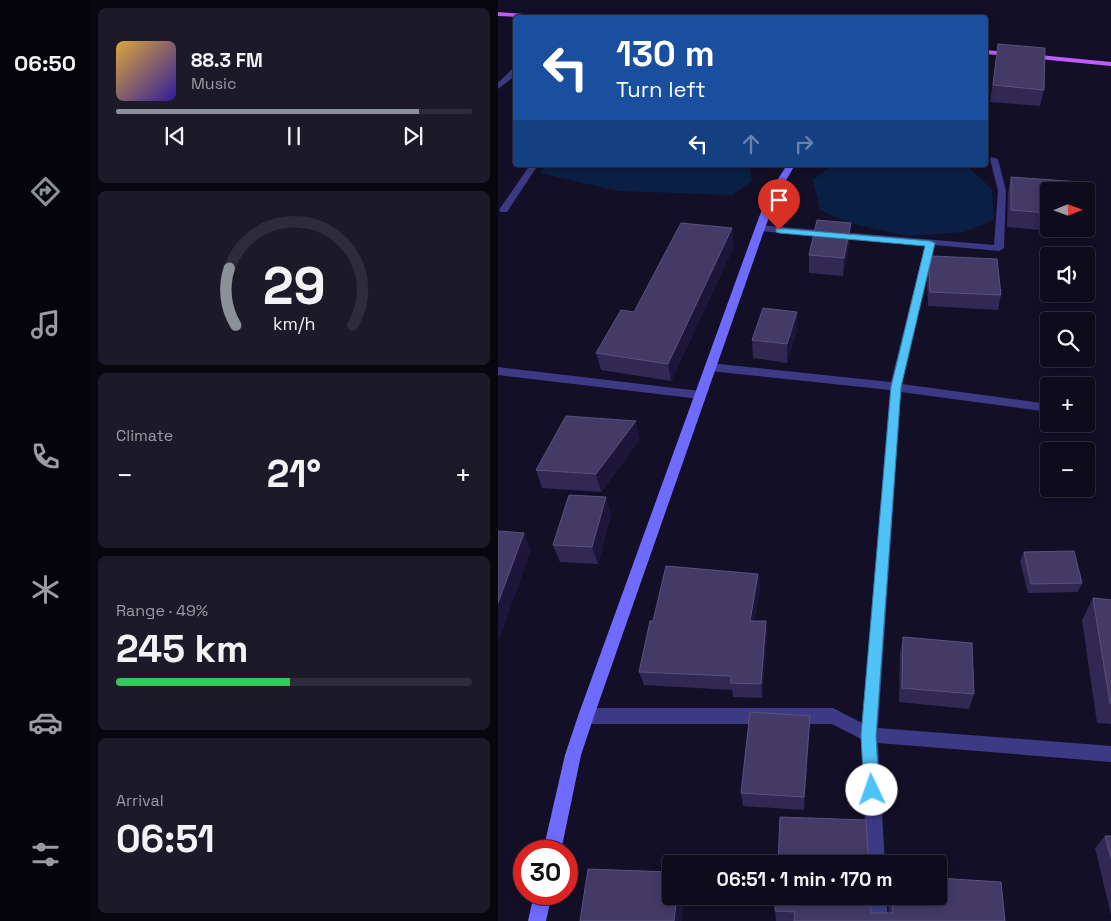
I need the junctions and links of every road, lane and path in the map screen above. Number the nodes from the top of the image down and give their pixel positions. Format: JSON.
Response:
{"nodes":[{"id":1,"x":498,"y":14,"type":"edge"},
{"id":2,"x":513,"y":15,"type":"edge"},
{"id":3,"x":988,"y":52,"type":"edge"},
{"id":4,"x":1112,"y":64,"type":"edge"},
{"id":5,"x":513,"y":73,"type":"edge"},
{"id":6,"x":498,"y":86,"type":"edge"},
{"id":7,"x":994,"y":158,"type":"dead end"},
{"id":8,"x":533,"y":167,"type":"edge"},
{"id":9,"x":790,"y":167,"type":"edge"},
{"id":10,"x":504,"y":210,"type":"dead end"},
{"id":11,"x":760,"y":228,"type":"junction"},
{"id":12,"x":930,"y":243,"type":"junction"},
{"id":13,"x":710,"y":367,"type":"junction"},
{"id":14,"x":498,"y":370,"type":"edge"},
{"id":15,"x":896,"y":387,"type":"junction"},
{"id":16,"x":700,"y":395,"type":"junction"},
{"id":17,"x":1040,"y":407,"type":"edge"},
{"id":18,"x":586,"y":716,"type":"junction"},
{"id":19,"x":869,"y":736,"type":"junction"},
{"id":20,"x":1112,"y":754,"type":"edge"},
{"id":21,"x":554,"y":840,"type":"edge"},
{"id":22,"x":876,"y":855,"type":"edge"},
{"id":23,"x":541,"y":905,"type":"edge"},
{"id":24,"x":877,"y":905,"type":"edge"},
{"id":25,"x":537,"y":921,"type":"edge"},
{"id":26,"x":878,"y":921,"type":"edge"}],
"edges":[{"from":1,"to":2,"type":"main road"},
{"from":3,"to":4,"type":"main road"},
{"from":5,"to":6,"type":"street"},
{"from":7,"to":12,"type":"street"},
{"from":8,"to":10,"type":"street"},
{"from":9,"to":11,"type":"street"},
{"from":11,"to":12,"type":"street"},
{"from":11,"to":13,"type":"street"},
{"from":12,"to":15,"type":"street"},
{"from":13,"to":15,"type":"street"},
{"from":13,"to":16,"type":"street"},
{"from":14,"to":16,"type":"street"},
{"from":15,"to":17,"type":"street"},
{"from":15,"to":19,"type":"street"},
{"from":16,"to":18,"type":"street"},
{"from":18,"to":19,"type":"street"},
{"from":18,"to":21,"type":"street"},
{"from":19,"to":20,"type":"street"},
{"from":19,"to":22,"type":"street"},
{"from":23,"to":25,"type":"street"},
{"from":24,"to":26,"type":"street"}]}
